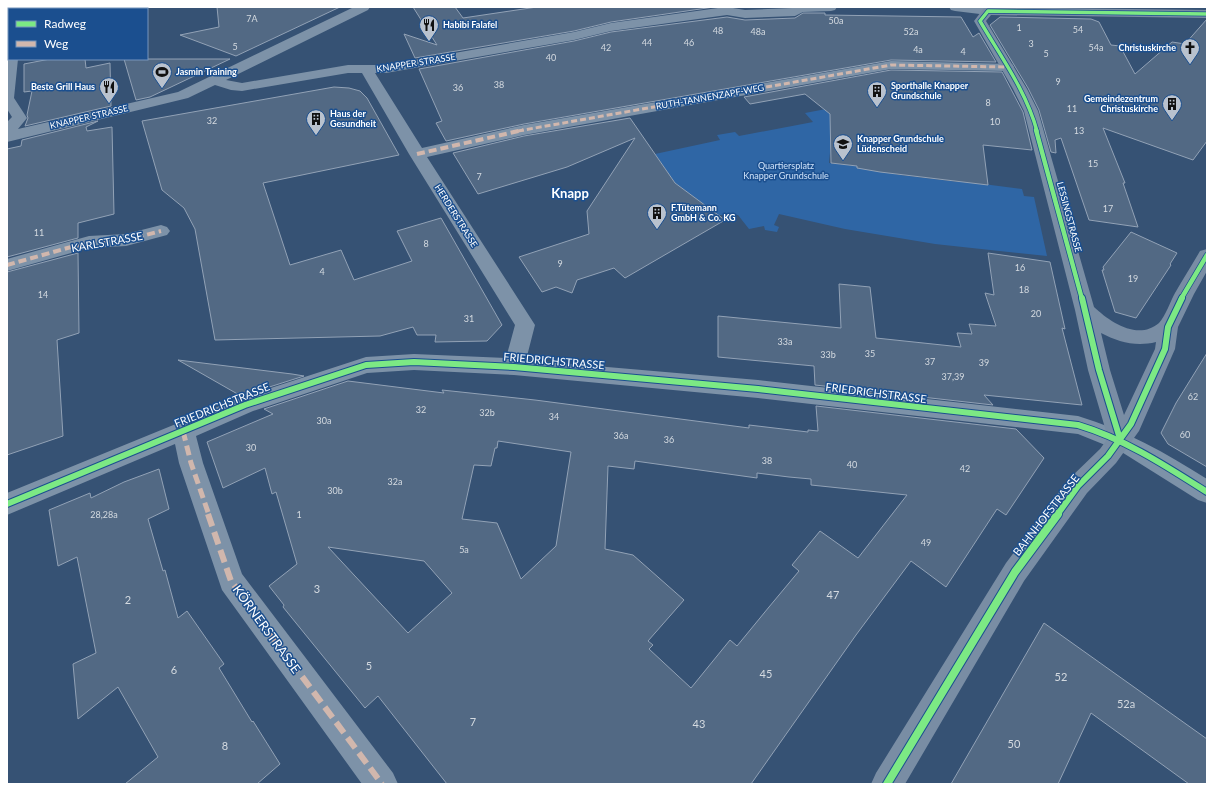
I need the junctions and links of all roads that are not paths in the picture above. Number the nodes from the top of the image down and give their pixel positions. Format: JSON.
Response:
{"nodes":[{"id":1,"x":364,"y":7,"type":"edge"},
{"id":2,"x":831,"y":7,"type":"edge"},
{"id":3,"x":955,"y":7,"type":"edge"},
{"id":4,"x":1038,"y":7,"type":"edge"},
{"id":5,"x":799,"y":8,"type":"edge"},
{"id":6,"x":988,"y":11,"type":"junction"},
{"id":7,"x":1065,"y":11,"type":"junction"},
{"id":8,"x":1207,"y":14,"type":"edge"},
{"id":9,"x":11,"y":60,"type":"edge"},
{"id":10,"x":1007,"y":67,"type":"junction"},
{"id":11,"x":366,"y":70,"type":"junction"},
{"id":12,"x":214,"y":80,"type":"junction"},
{"id":13,"x":7,"y":131,"type":"edge"},
{"id":14,"x":7,"y":137,"type":"edge"},
{"id":15,"x":417,"y":154,"type":"junction"},
{"id":16,"x":161,"y":230,"type":"dead end"},
{"id":17,"x":1207,"y":255,"type":"edge"},
{"id":18,"x":7,"y":265,"type":"edge"},
{"id":19,"x":1085,"y":310,"type":"junction"},
{"id":20,"x":1168,"y":327,"type":"junction"},
{"id":21,"x":514,"y":367,"type":"junction"},
{"id":22,"x":183,"y":431,"type":"junction"},
{"id":23,"x":1120,"y":439,"type":"junction"},
{"id":24,"x":1207,"y":492,"type":"edge"},
{"id":25,"x":7,"y":504,"type":"edge"},
{"id":26,"x":382,"y":784,"type":"edge"},
{"id":27,"x":887,"y":784,"type":"edge"}],
"edges":[{"from":1,"to":12,"type":"street"},
{"from":2,"to":5,"type":"street","name":"KNAPPER STRASSE"},
{"from":3,"to":6,"type":"street"},
{"from":4,"to":7,"type":"main road"},
{"from":5,"to":11,"type":"street","name":"KNAPPER STRASSE"},
{"from":6,"to":7,"type":"main road"},
{"from":6,"to":10,"type":"main road","name":"LESSINGSTRASSE"},
{"from":7,"to":8,"type":"main road"},
{"from":9,"to":13,"type":"street"},
{"from":10,"to":15,"type":"street","name":"RUTH-TANNENZAPF-WEG"},
{"from":10,"to":19,"type":"main road","name":"LESSINGSTRASSE"},
{"from":11,"to":12,"type":"street","name":"KNAPPER STRASSE"},
{"from":11,"to":15,"type":"street","name":"HERDERSTRASSE"},
{"from":12,"to":14,"type":"street","name":"KNAPPER STRASSE"},
{"from":15,"to":21,"type":"street","name":"HERDERSTRASSE"},
{"from":16,"to":18,"type":"street","name":"KARLSTRASSE"},
{"from":17,"to":20,"type":"main road","name":"BAHNHOFSTRASSE"},
{"from":19,"to":20,"type":"main road"},
{"from":19,"to":23,"type":"main road","name":"LESSINGSTRASSE"},
{"from":20,"to":23,"type":"main road","name":"BAHNHOFSTRASSE"},
{"from":21,"to":22,"type":"street","name":"FRIEDRICHSTRASSE"},
{"from":21,"to":23,"type":"street","name":"FRIEDRICHSTRASSE"},
{"from":22,"to":25,"type":"street","name":"FRIEDRICHSTRASSE"},
{"from":22,"to":26,"type":"street","name":"KÖRNERSTRASSE"},
{"from":23,"to":24,"type":"street","name":"FRIEDRICHSTRASSE"},
{"from":23,"to":27,"type":"main road","name":"BAHNHOFSTRASSE"}]}
